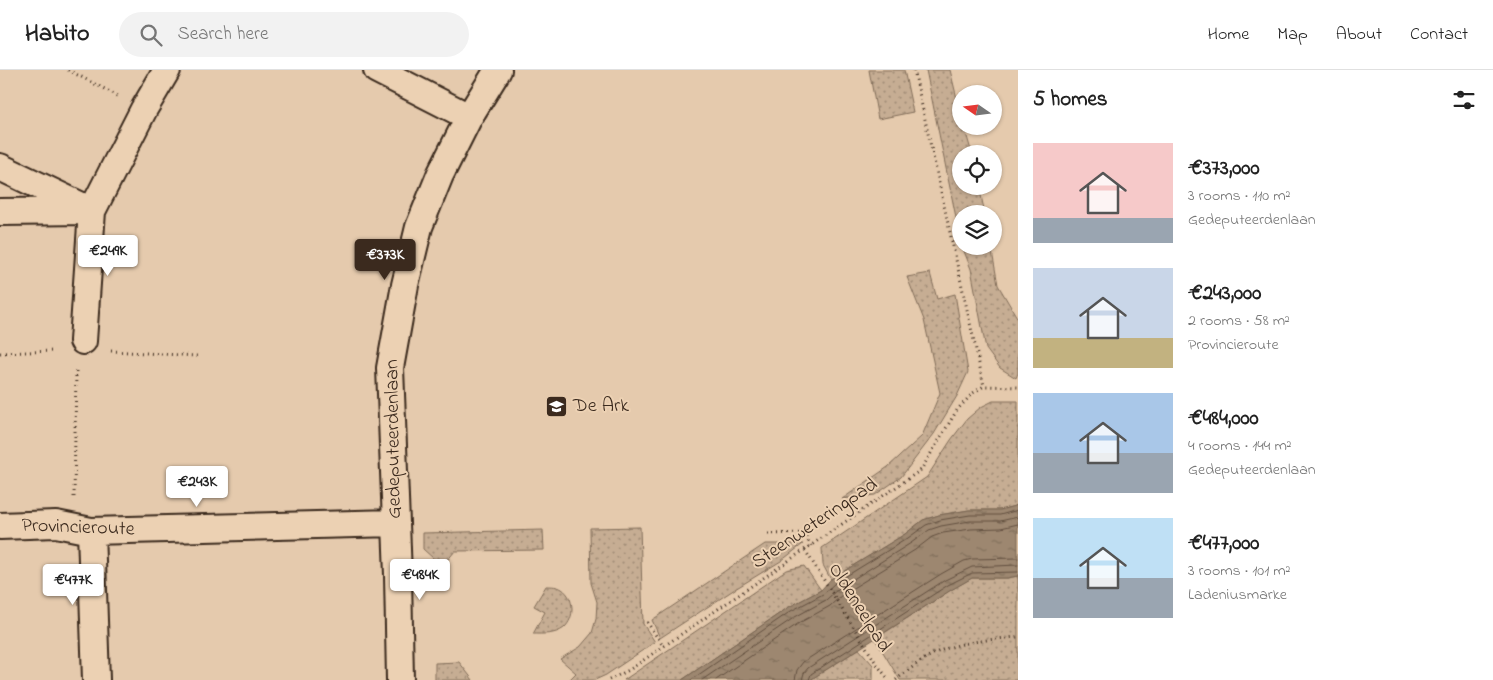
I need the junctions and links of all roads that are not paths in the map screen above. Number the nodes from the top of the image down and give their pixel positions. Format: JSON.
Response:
{"nodes":[{"id":1,"x":167,"y":70,"type":"edge"},
{"id":2,"x":377,"y":70,"type":"edge"},
{"id":3,"x":498,"y":70,"type":"edge"},
{"id":4,"x":469,"y":117,"type":"junction"},
{"id":5,"x":0,"y":167,"type":"edge"},
{"id":6,"x":92,"y":211,"type":"junction"},
{"id":7,"x":0,"y":212,"type":"edge"},
{"id":8,"x":82,"y":346,"type":"road end"},
{"id":9,"x":395,"y":524,"type":"junction"},
{"id":10,"x":0,"y":526,"type":"edge"},
{"id":11,"x":82,"y":530,"type":"junction"},
{"id":12,"x":96,"y":680,"type":"edge"},
{"id":13,"x":400,"y":680,"type":"edge"}],
"edges":[{"from":1,"to":6,"type":"street"},
{"from":2,"to":4,"type":"street"},
{"from":3,"to":4,"type":"street","name":"Gedeputeerdenlaan"},
{"from":4,"to":9,"type":"street","name":"Gedeputeerdenlaan"},
{"from":5,"to":6,"type":"street"},
{"from":6,"to":7,"type":"street"},
{"from":6,"to":8,"type":"street"},
{"from":9,"to":11,"type":"street","name":"Provincieroute"},
{"from":9,"to":13,"type":"street","name":"Gedeputeerdenlaan"},
{"from":10,"to":11,"type":"street","name":"Provincieroute"},
{"from":11,"to":12,"type":"street"}]}
